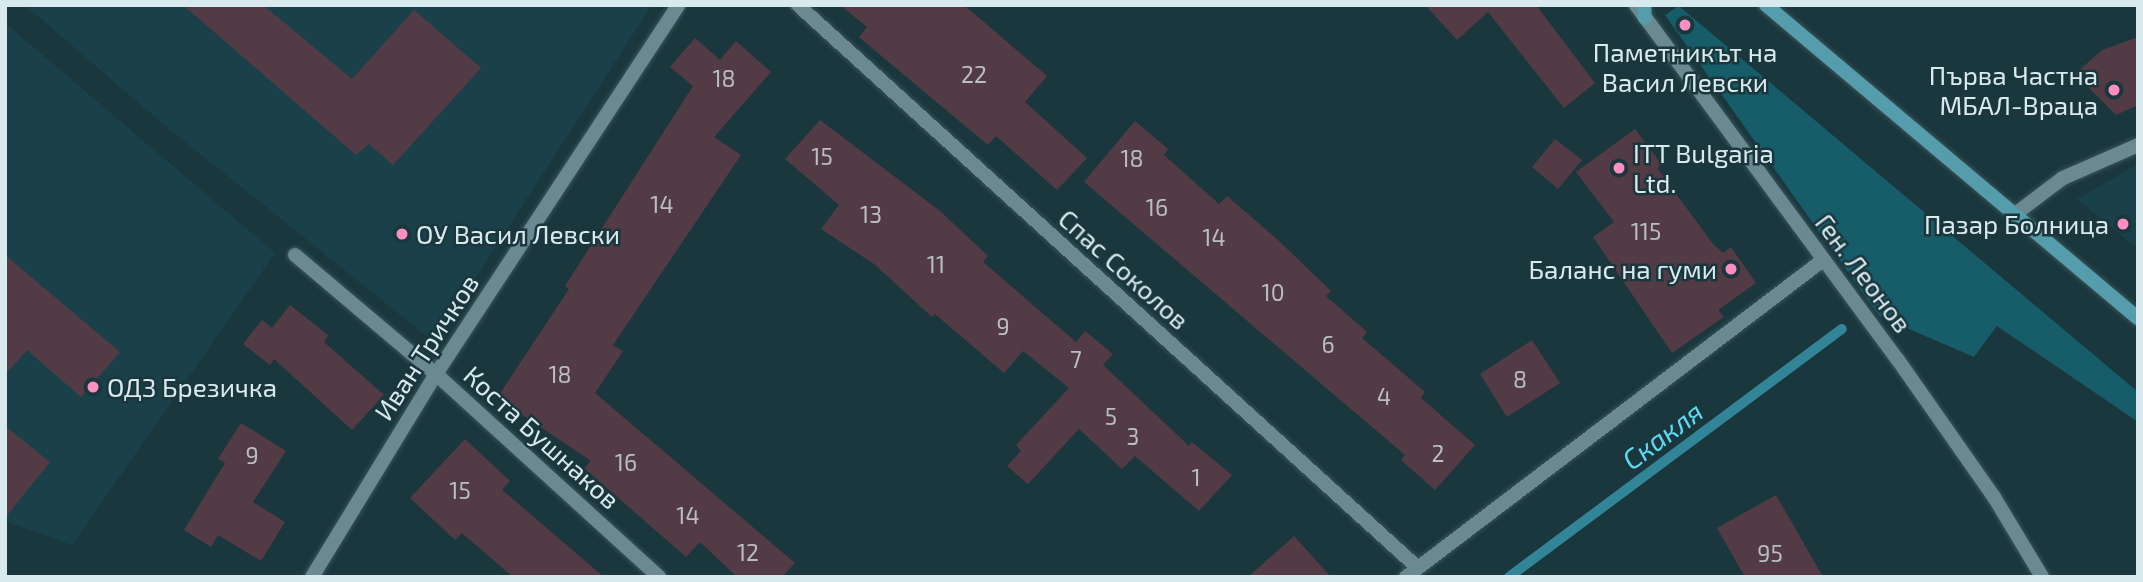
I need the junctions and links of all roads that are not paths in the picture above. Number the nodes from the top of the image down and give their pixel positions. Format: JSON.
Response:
{"nodes":[{"id":1,"x":678,"y":5,"type":"edge"},
{"id":2,"x":798,"y":5,"type":"edge"},
{"id":3,"x":1636,"y":5,"type":"edge"},
{"id":4,"x":1766,"y":5,"type":"edge"},
{"id":5,"x":1644,"y":12,"type":"edge"},
{"id":6,"x":2138,"y":145,"type":"edge"},
{"id":7,"x":2014,"y":215,"type":"junction"},
{"id":8,"x":295,"y":255,"type":"dead end"},
{"id":9,"x":1823,"y":260,"type":"junction"},
{"id":10,"x":2138,"y":318,"type":"edge"},
{"id":11,"x":436,"y":374,"type":"junction"},
{"id":12,"x":1412,"y":573,"type":"edge"},
{"id":13,"x":312,"y":577,"type":"edge"},
{"id":14,"x":659,"y":577,"type":"edge"},
{"id":15,"x":2042,"y":577,"type":"edge"}],
"edges":[{"from":1,"to":11,"type":"street","name":"Иван Тричков"},
{"from":2,"to":12,"type":"street","name":"Спас Соколов"},
{"from":3,"to":5,"type":"street","name":"Ген. Леонов"},
{"from":4,"to":7,"type":"street"},
{"from":5,"to":9,"type":"street","name":"Ген. Леонов"},
{"from":6,"to":7,"type":"street"},
{"from":7,"to":10,"type":"street"},
{"from":8,"to":11,"type":"street","name":"Коста Бушнаков"},
{"from":9,"to":12,"type":"street"},
{"from":9,"to":15,"type":"street","name":"Ген. Леонов"},
{"from":11,"to":13,"type":"street","name":"Иван Тричков"},
{"from":11,"to":14,"type":"street","name":"Коста Бушнаков"}]}
